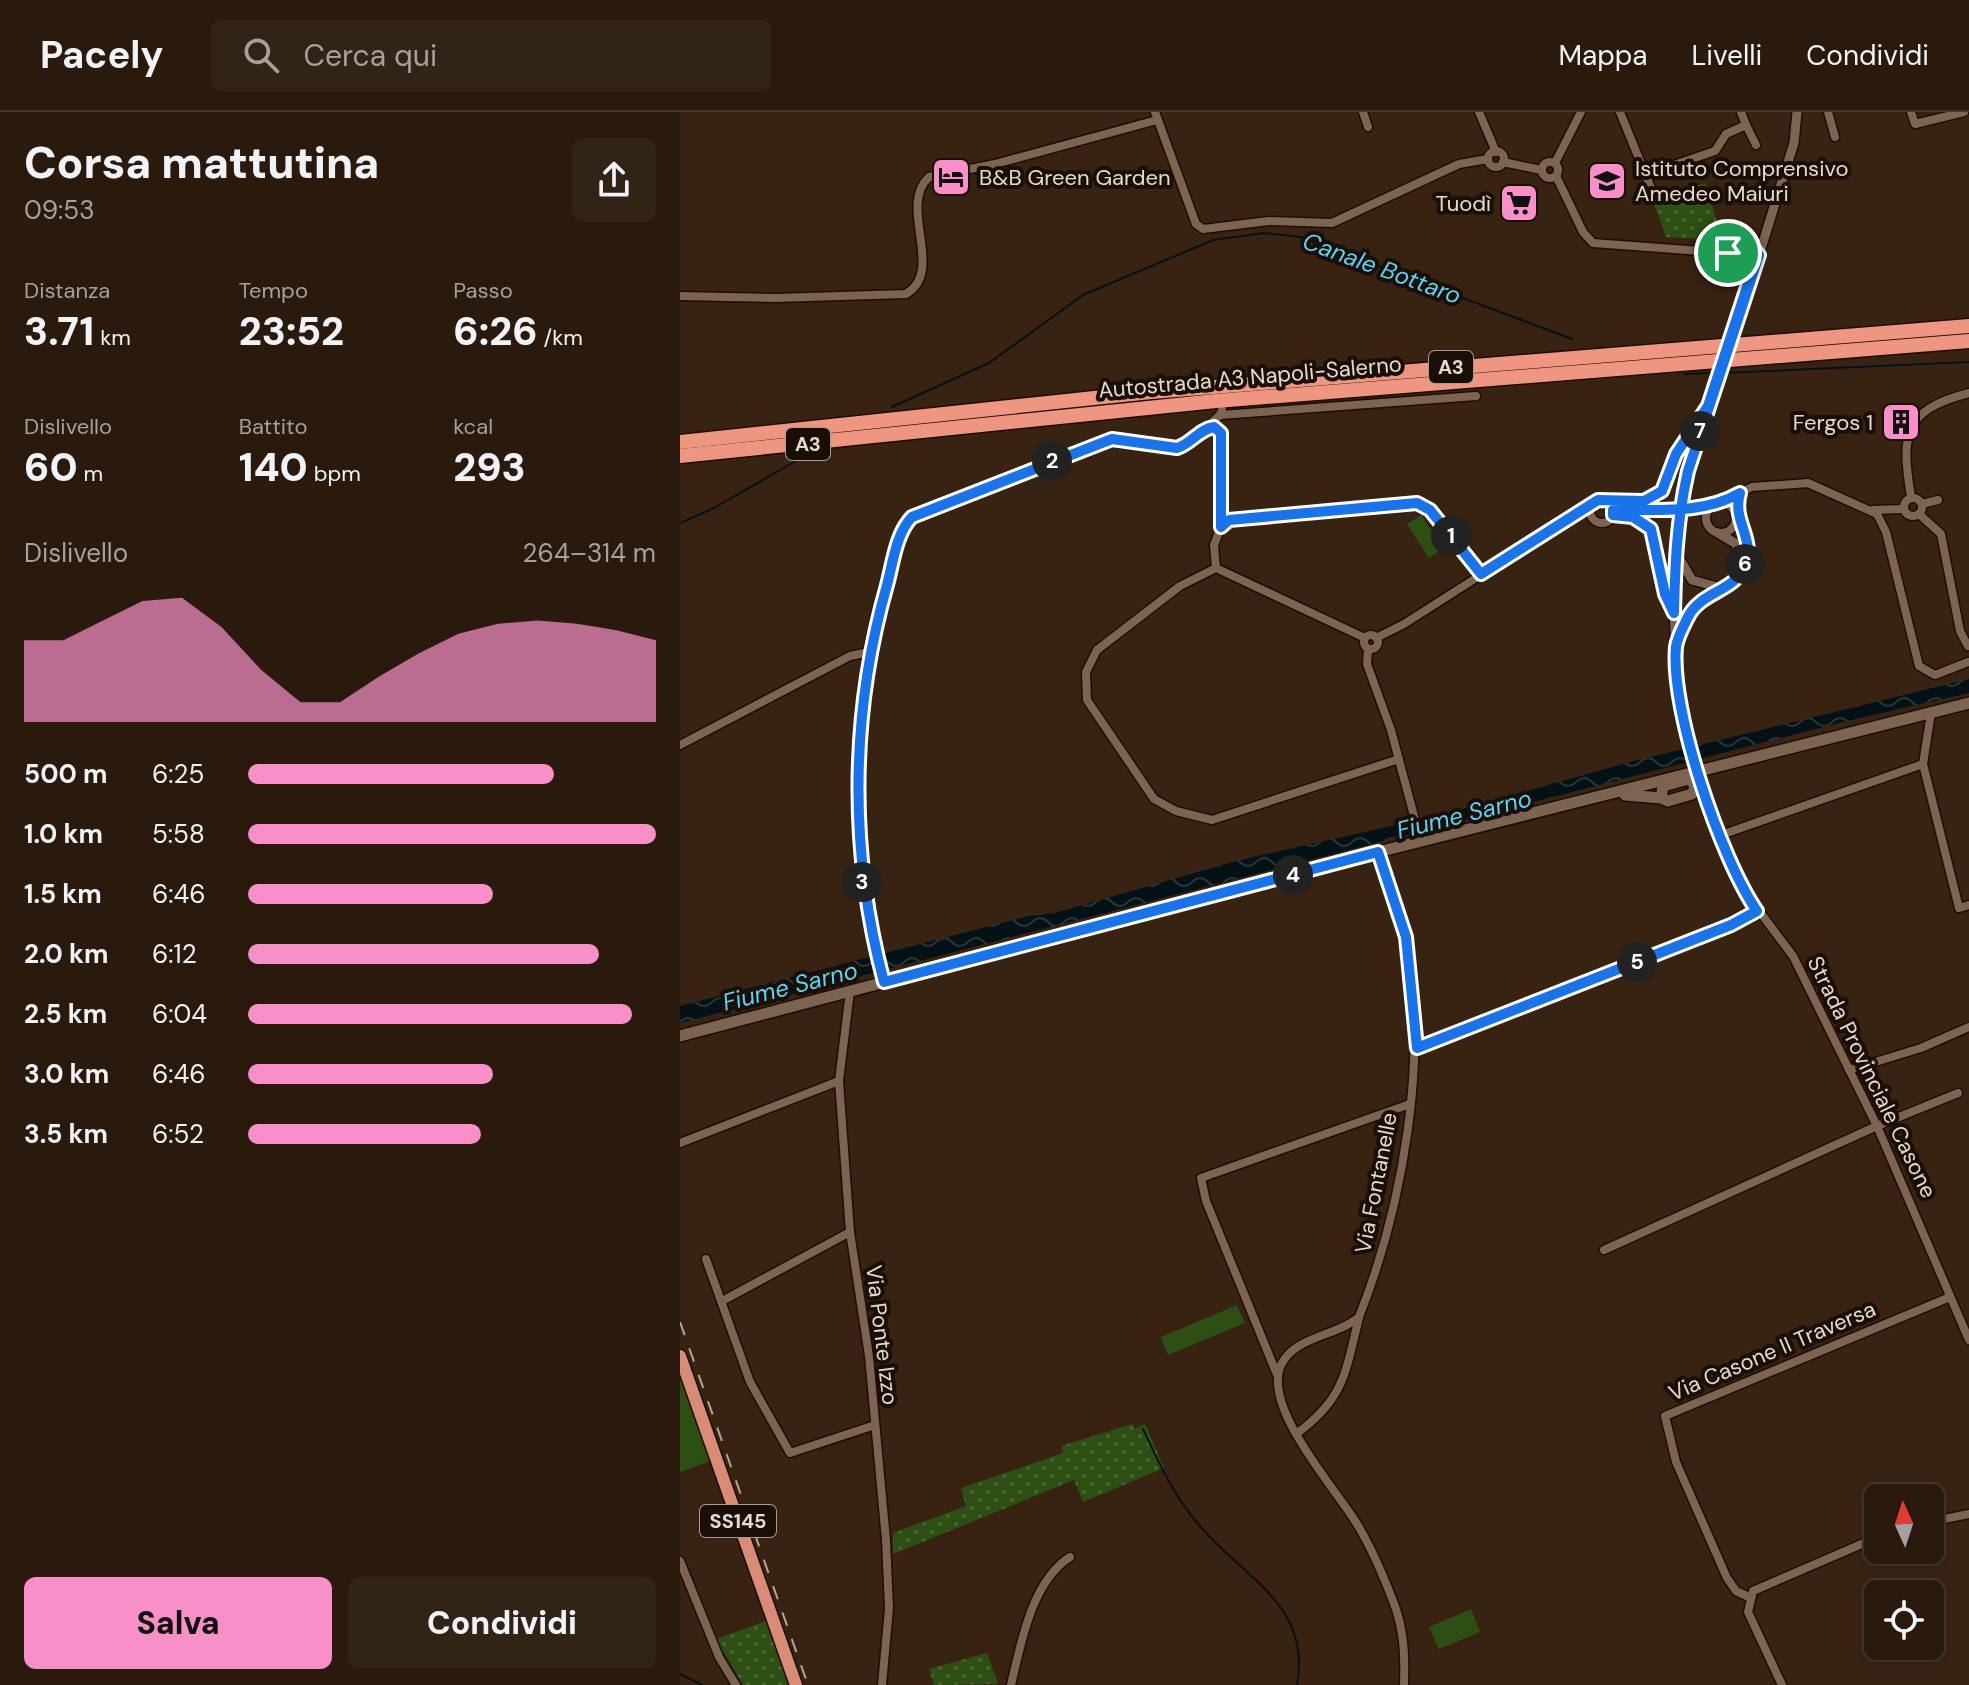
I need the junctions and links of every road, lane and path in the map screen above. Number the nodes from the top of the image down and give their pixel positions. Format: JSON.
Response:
{"nodes":[{"id":1,"x":1363,"y":112,"type":"edge"},
{"id":2,"x":1479,"y":112,"type":"edge"},
{"id":3,"x":1581,"y":112,"type":"edge"},
{"id":4,"x":1620,"y":112,"type":"edge"},
{"id":5,"x":1741,"y":112,"type":"edge"},
{"id":6,"x":1797,"y":112,"type":"edge"},
{"id":7,"x":1828,"y":112,"type":"edge"},
{"id":8,"x":1911,"y":112,"type":"edge"},
{"id":9,"x":1964,"y":112,"type":"edge"},
{"id":10,"x":1156,"y":116,"type":"edge"},
{"id":11,"x":1746,"y":125,"type":"junction"},
{"id":12,"x":1368,"y":127,"type":"dead end"},
{"id":13,"x":1835,"y":137,"type":"dead end"},
{"id":14,"x":1756,"y":145,"type":"dead end"},
{"id":15,"x":1496,"y":152,"type":"junction"},
{"id":16,"x":1488,"y":159,"type":"junction"},
{"id":17,"x":1503,"y":162,"type":"junction"},
{"id":18,"x":1555,"y":163,"type":"junction"},
{"id":19,"x":1668,"y":167,"type":"dead end"},
{"id":20,"x":1541,"y":170,"type":"junction"},
{"id":21,"x":1556,"y":176,"type":"junction"},
{"id":22,"x":1653,"y":193,"type":"dead end"},
{"id":23,"x":1767,"y":226,"type":"junction"},
{"id":24,"x":1746,"y":254,"type":"junction"},
{"id":25,"x":1759,"y":256,"type":"junction"},
{"id":26,"x":1749,"y":281,"type":"junction"},
{"id":27,"x":680,"y":296,"type":"edge"},
{"id":28,"x":1969,"y":326,"type":"edge"},
{"id":29,"x":1969,"y":341,"type":"edge"},
{"id":30,"x":1969,"y":393,"type":"edge"},
{"id":31,"x":1476,"y":396,"type":"dead end"},
{"id":32,"x":1708,"y":406,"type":"junction"},
{"id":33,"x":1205,"y":428,"type":"junction"},
{"id":34,"x":680,"y":442,"type":"edge"},
{"id":35,"x":680,"y":456,"type":"edge"},
{"id":36,"x":1740,"y":493,"type":"junction"},
{"id":37,"x":1911,"y":497,"type":"junction"},
{"id":38,"x":1938,"y":500,"type":"dead end"},
{"id":39,"x":1716,"y":503,"type":"junction"},
{"id":40,"x":1592,"y":504,"type":"junction"},
{"id":41,"x":1922,"y":504,"type":"junction"},
{"id":42,"x":1612,"y":509,"type":"junction"},
{"id":43,"x":1689,"y":509,"type":"junction"},
{"id":44,"x":1904,"y":509,"type":"junction"},
{"id":45,"x":1871,"y":510,"type":"junction"},
{"id":46,"x":1736,"y":513,"type":"junction"},
{"id":47,"x":1919,"y":514,"type":"junction"},
{"id":48,"x":1575,"y":515,"type":"junction"},
{"id":49,"x":1594,"y":520,"type":"junction"},
{"id":50,"x":1708,"y":526,"type":"junction"},
{"id":51,"x":1221,"y":527,"type":"junction"},
{"id":52,"x":1718,"y":533,"type":"junction"},
{"id":53,"x":1675,"y":551,"type":"junction"},
{"id":54,"x":1744,"y":567,"type":"junction"},
{"id":55,"x":1216,"y":568,"type":"junction"},
{"id":56,"x":1481,"y":574,"type":"junction"},
{"id":57,"x":1723,"y":589,"type":"junction"},
{"id":58,"x":1674,"y":613,"type":"junction"},
{"id":59,"x":1365,"y":638,"type":"junction"},
{"id":60,"x":1376,"y":638,"type":"junction"},
{"id":61,"x":1676,"y":645,"type":"junction"},
{"id":62,"x":1968,"y":646,"type":"edge"},
{"id":63,"x":1368,"y":649,"type":"junction"},
{"id":64,"x":869,"y":652,"type":"junction"},
{"id":65,"x":1968,"y":662,"type":"edge"},
{"id":66,"x":1969,"y":703,"type":"edge"},
{"id":67,"x":1931,"y":713,"type":"junction"},
{"id":68,"x":680,"y":745,"type":"edge"},
{"id":69,"x":1399,"y":759,"type":"junction"},
{"id":70,"x":1923,"y":764,"type":"junction"},
{"id":71,"x":1675,"y":777,"type":"junction"},
{"id":72,"x":1696,"y":781,"type":"junction"},
{"id":73,"x":1662,"y":792,"type":"junction"},
{"id":74,"x":1601,"y":796,"type":"junction"},
{"id":75,"x":1721,"y":835,"type":"junction"},
{"id":76,"x":1421,"y":840,"type":"junction"},
{"id":77,"x":1378,"y":852,"type":"junction"},
{"id":78,"x":1969,"y":905,"type":"edge"},
{"id":79,"x":1757,"y":911,"type":"junction"},
{"id":80,"x":884,"y":982,"type":"junction"},
{"id":81,"x":850,"y":991,"type":"junction"},
{"id":82,"x":1969,"y":1027,"type":"edge"},
{"id":83,"x":680,"y":1036,"type":"edge"},
{"id":84,"x":1417,"y":1048,"type":"junction"},
{"id":85,"x":1849,"y":1070,"type":"junction"},
{"id":86,"x":839,"y":1081,"type":"junction"},
{"id":87,"x":1958,"y":1093,"type":"dead end"},
{"id":88,"x":1410,"y":1104,"type":"junction"},
{"id":89,"x":1877,"y":1126,"type":"junction"},
{"id":90,"x":680,"y":1143,"type":"edge"},
{"id":91,"x":850,"y":1232,"type":"junction"},
{"id":92,"x":1604,"y":1250,"type":"dead end"},
{"id":93,"x":706,"y":1259,"type":"dead end"},
{"id":94,"x":1950,"y":1297,"type":"junction"},
{"id":95,"x":724,"y":1300,"type":"junction"},
{"id":96,"x":1359,"y":1317,"type":"junction"},
{"id":97,"x":1969,"y":1340,"type":"edge"},
{"id":98,"x":680,"y":1356,"type":"edge"},
{"id":99,"x":1278,"y":1377,"type":"junction"},
{"id":100,"x":875,"y":1425,"type":"junction"},
{"id":101,"x":1296,"y":1434,"type":"junction"},
{"id":102,"x":1969,"y":1514,"type":"edge"},
{"id":103,"x":1944,"y":1519,"type":"edge"},
{"id":104,"x":1864,"y":1543,"type":"edge"},
{"id":105,"x":1070,"y":1557,"type":"dead end"},
{"id":106,"x":680,"y":1561,"type":"edge"},
{"id":107,"x":1749,"y":1597,"type":"junction"},
{"id":108,"x":736,"y":1685,"type":"edge"},
{"id":109,"x":796,"y":1685,"type":"edge"},
{"id":110,"x":882,"y":1685,"type":"edge"},
{"id":111,"x":1011,"y":1685,"type":"edge"},
{"id":112,"x":1404,"y":1685,"type":"edge"},
{"id":113,"x":1782,"y":1685,"type":"edge"}],
"edges":[{"from":1,"to":12,"type":"street"},
{"from":2,"to":15,"type":"street"},
{"from":3,"to":18,"type":"street"},
{"from":4,"to":22,"type":"street"},
{"from":5,"to":11,"type":"street"},
{"from":6,"to":23,"type":"street"},
{"from":7,"to":13,"type":"street"},
{"from":8,"to":9,"type":"street"},
{"from":10,"to":16,"type":"street"},
{"from":10,"to":27,"type":"street"},
{"from":11,"to":14,"type":"street"},
{"from":11,"to":19,"type":"street"},
{"from":15,"to":16,"type":"street"},
{"from":15,"to":17,"type":"street"},
{"from":16,"to":17,"type":"street"},
{"from":17,"to":20,"type":"street"},
{"from":18,"to":20,"type":"street"},
{"from":18,"to":21,"type":"street"},
{"from":20,"to":21,"type":"street"},
{"from":21,"to":24,"type":"street"},
{"from":23,"to":24,"type":"street"},
{"from":23,"to":25,"type":"street"},
{"from":24,"to":25,"type":"street"},
{"from":24,"to":26,"type":"street"},
{"from":25,"to":26,"type":"street"},
{"from":26,"to":32,"type":"street","bridge":true},
{"from":28,"to":34,"type":"highway","name":"Autostrada A3 Napoli-Salerno","number":"A3"},
{"from":29,"to":35,"type":"highway","name":"Autostrada A3 Napoli-Salerno","number":"A3"},
{"from":30,"to":37,"type":"street"},
{"from":31,"to":33,"type":"street"},
{"from":32,"to":42,"type":"street"},
{"from":32,"to":53,"type":"street","bridge":true},
{"from":33,"to":51,"type":"street"},
{"from":33,"to":64,"type":"street"},
{"from":36,"to":39,"type":"street"},
{"from":36,"to":45,"type":"street"},
{"from":36,"to":46,"type":"street"},
{"from":37,"to":41,"type":"street"},
{"from":37,"to":44,"type":"street"},
{"from":38,"to":41,"type":"street"},
{"from":39,"to":43,"type":"street"},
{"from":39,"to":46,"type":"street"},
{"from":39,"to":50,"type":"street"},
{"from":40,"to":42,"type":"street"},
{"from":40,"to":48,"type":"street"},
{"from":40,"to":49,"type":"street"},
{"from":41,"to":47,"type":"street"},
{"from":42,"to":43,"type":"street"},
{"from":42,"to":49,"type":"street"},
{"from":42,"to":58,"type":"street"},
{"from":43,"to":50,"type":"street"},
{"from":44,"to":45,"type":"street"},
{"from":44,"to":47,"type":"street"},
{"from":45,"to":65,"type":"street"},
{"from":46,"to":52,"type":"street"},
{"from":46,"to":54,"type":"street"},
{"from":47,"to":62,"type":"street"},
{"from":48,"to":49,"type":"street"},
{"from":48,"to":56,"type":"street"},
{"from":50,"to":52,"type":"street"},
{"from":51,"to":55,"type":"street"},
{"from":51,"to":56,"type":"street"},
{"from":52,"to":54,"type":"street"},
{"from":53,"to":57,"type":"street"},
{"from":53,"to":58,"type":"street"},
{"from":54,"to":57,"type":"street"},
{"from":55,"to":59,"type":"street"},
{"from":55,"to":69,"type":"street"},
{"from":56,"to":60,"type":"street"},
{"from":57,"to":61,"type":"street"},
{"from":58,"to":61,"type":"street"},
{"from":59,"to":60,"type":"street"},
{"from":59,"to":63,"type":"street"},
{"from":60,"to":63,"type":"street"},
{"from":61,"to":72,"type":"street"},
{"from":62,"to":65,"type":"street"},
{"from":63,"to":69,"type":"street"},
{"from":64,"to":68,"type":"street"},
{"from":64,"to":80,"type":"street"},
{"from":66,"to":67,"type":"main road"},
{"from":67,"to":70,"type":"street"},
{"from":67,"to":72,"type":"main road"},
{"from":69,"to":76,"type":"street"},
{"from":70,"to":75,"type":"street"},
{"from":70,"to":78,"type":"street"},
{"from":71,"to":72,"type":"main road"},
{"from":71,"to":73,"type":"main road"},
{"from":71,"to":74,"type":"main road"},
{"from":72,"to":73,"type":"main road"},
{"from":72,"to":75,"type":"street","name":"Strada Provinciale Casone"},
{"from":73,"to":74,"type":"main road"},
{"from":74,"to":76,"type":"main road"},
{"from":75,"to":79,"type":"street","name":"Strada Provinciale Casone"},
{"from":76,"to":77,"type":"main road"},
{"from":77,"to":80,"type":"main road"},
{"from":77,"to":84,"type":"street","name":"Via Fontanelle"},
{"from":79,"to":84,"type":"street"},
{"from":79,"to":85,"type":"street","name":"Strada Provinciale Casone"},
{"from":80,"to":81,"type":"main road"},
{"from":81,"to":83,"type":"main road"},
{"from":81,"to":86,"type":"street","name":"Via Ponte Izzo"},
{"from":82,"to":85,"type":"street"},
{"from":84,"to":88,"type":"street","name":"Via Fontanelle"},
{"from":85,"to":89,"type":"street","name":"Strada Provinciale Casone"},
{"from":86,"to":90,"type":"street"},
{"from":86,"to":91,"type":"street","name":"Via Ponte Izzo"},
{"from":87,"to":89,"type":"street"},
{"from":88,"to":96,"type":"street","name":"Via Fontanelle"},
{"from":88,"to":99,"type":"street"},
{"from":89,"to":92,"type":"street"},
{"from":89,"to":94,"type":"street","name":"Strada Provinciale Casone"},
{"from":91,"to":95,"type":"street"},
{"from":91,"to":100,"type":"street","name":"Via Ponte Izzo"},
{"from":93,"to":95,"type":"street"},
{"from":94,"to":97,"type":"street","name":"Strada Provinciale Casone"},
{"from":94,"to":107,"type":"street","name":"Via Casone II Traversa"},
{"from":95,"to":100,"type":"street"},
{"from":96,"to":99,"type":"street"},
{"from":96,"to":101,"type":"street","name":"Via Fontanelle"},
{"from":98,"to":109,"type":"highway","number":"SS145"},
{"from":99,"to":101,"type":"street"},
{"from":100,"to":110,"type":"street","name":"Via Ponte Izzo"},
{"from":101,"to":112,"type":"street"},
{"from":102,"to":103,"type":"street"},
{"from":104,"to":107,"type":"street"},
{"from":105,"to":111,"type":"street"},
{"from":106,"to":108,"type":"street"},
{"from":107,"to":113,"type":"street"}]}
